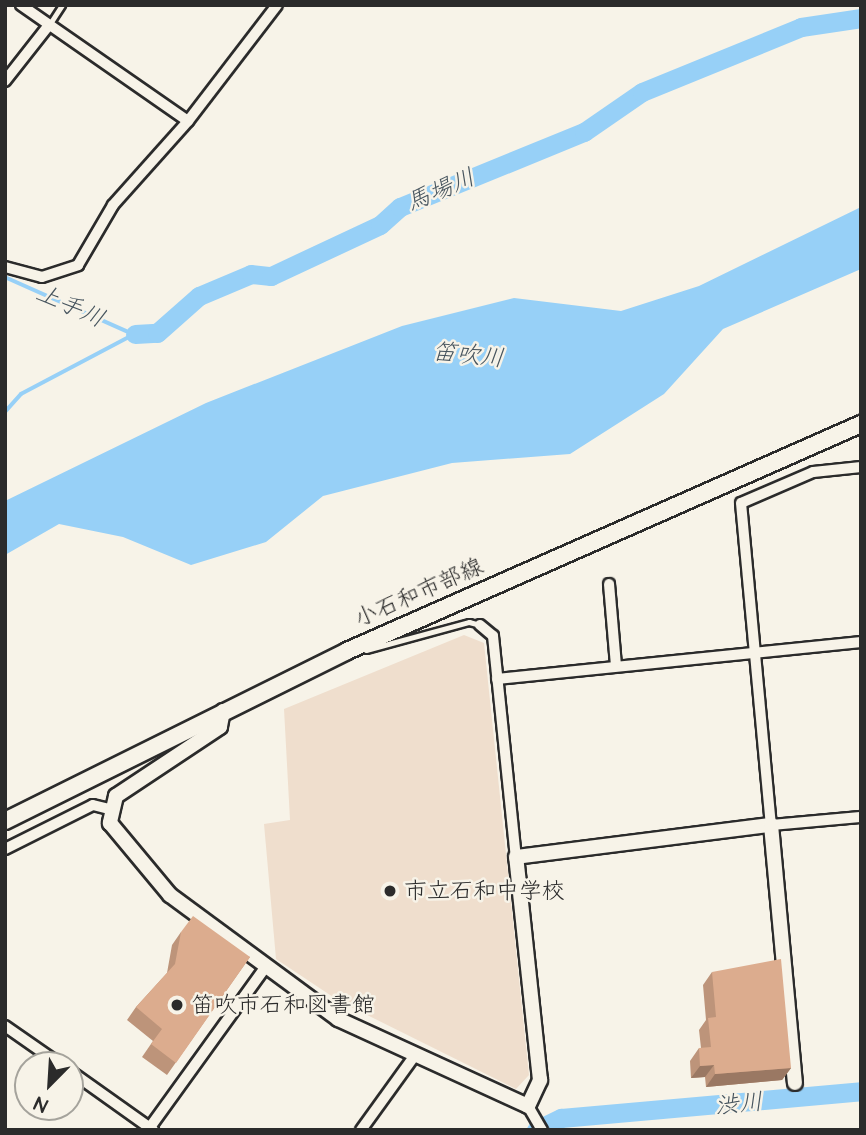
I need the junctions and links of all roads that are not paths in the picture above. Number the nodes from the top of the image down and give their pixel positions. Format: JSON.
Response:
{"nodes":[{"id":1,"x":20,"y":5,"type":"edge"},
{"id":2,"x":62,"y":5,"type":"edge"},
{"id":3,"x":277,"y":5,"type":"edge"},
{"id":4,"x":49,"y":25,"type":"junction"},
{"id":5,"x":5,"y":81,"type":"edge"},
{"id":6,"x":188,"y":121,"type":"junction"},
{"id":7,"x":5,"y":267,"type":"edge"},
{"id":8,"x":861,"y":424,"type":"edge"},
{"id":9,"x":861,"y":467,"type":"edge"},
{"id":10,"x":609,"y":584,"type":"dead end"},
{"id":11,"x":481,"y":625,"type":"joint"},
{"id":12,"x":861,"y":642,"type":"edge"},
{"id":13,"x":347,"y":651,"type":"junction"},
{"id":14,"x":755,"y":651,"type":"junction"},
{"id":15,"x":616,"y":666,"type":"junction"},
{"id":16,"x":497,"y":679,"type":"junction"},
{"id":17,"x":223,"y":711,"type":"junction"},
{"id":18,"x":109,"y":810,"type":"junction"},
{"id":19,"x":861,"y":817,"type":"edge"},
{"id":20,"x":5,"y":821,"type":"edge"},
{"id":21,"x":771,"y":825,"type":"junction"},
{"id":22,"x":5,"y":849,"type":"edge"},
{"id":23,"x":516,"y":857,"type":"junction"},
{"id":24,"x":265,"y":968,"type":"junction"},
{"id":25,"x":5,"y":1026,"type":"edge"},
{"id":26,"x":41,"y":1051,"type":"edge"},
{"id":27,"x":415,"y":1055,"type":"junction"},
{"id":28,"x":84,"y":1081,"type":"edge"},
{"id":29,"x":795,"y":1083,"type":"dead end"},
{"id":30,"x":528,"y":1106,"type":"junction"},
{"id":31,"x":541,"y":1124,"type":"edge"},
{"id":32,"x":150,"y":1129,"type":"edge"},
{"id":33,"x":361,"y":1130,"type":"edge"}],
"edges":[{"from":1,"to":4,"type":"street"},
{"from":2,"to":4,"type":"lane"},
{"from":3,"to":6,"type":"street"},
{"from":4,"to":5,"type":"street"},
{"from":4,"to":6,"type":"street"},
{"from":6,"to":7,"type":"street"},
{"from":8,"to":13,"type":"main road","name":"小石和市部線"},
{"from":9,"to":14,"type":"street"},
{"from":10,"to":15,"type":"street"},
{"from":11,"to":13,"type":"lane"},
{"from":11,"to":16,"type":"street"},
{"from":12,"to":14,"type":"street"},
{"from":13,"to":17,"type":"main road","name":"小石和市部線"},
{"from":14,"to":15,"type":"street"},
{"from":14,"to":21,"type":"street"},
{"from":15,"to":16,"type":"street"},
{"from":16,"to":23,"type":"street"},
{"from":17,"to":18,"type":"street"},
{"from":17,"to":20,"type":"main road","name":"小石和市部線"},
{"from":18,"to":22,"type":"street"},
{"from":18,"to":24,"type":"street"},
{"from":19,"to":21,"type":"street"},
{"from":21,"to":23,"type":"street"},
{"from":21,"to":29,"type":"street"},
{"from":23,"to":30,"type":"street"},
{"from":24,"to":27,"type":"street"},
{"from":24,"to":32,"type":"street"},
{"from":25,"to":26,"type":"street"},
{"from":27,"to":30,"type":"street"},
{"from":27,"to":33,"type":"street"},
{"from":28,"to":32,"type":"street"},
{"from":30,"to":31,"type":"street"}]}
